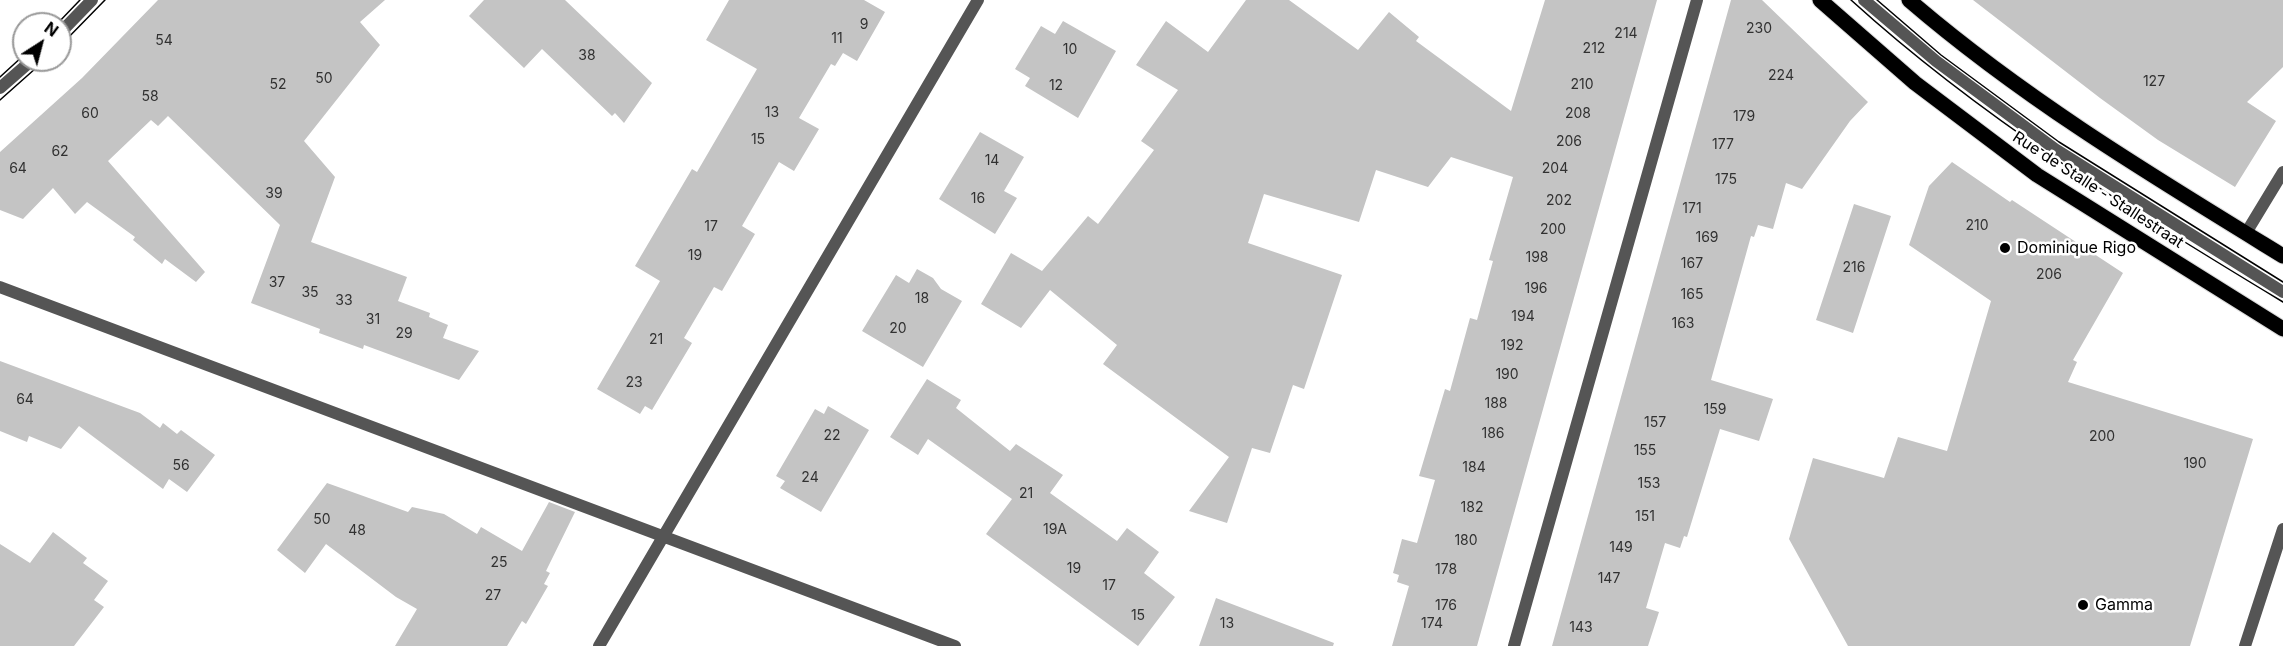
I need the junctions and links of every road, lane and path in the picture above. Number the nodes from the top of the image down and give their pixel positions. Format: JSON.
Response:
{"nodes":[{"id":1,"x":92,"y":0,"type":"edge"},
{"id":2,"x":978,"y":0,"type":"edge"},
{"id":3,"x":1697,"y":0,"type":"edge"},
{"id":4,"x":1820,"y":0,"type":"edge"},
{"id":5,"x":1864,"y":0,"type":"edge"},
{"id":6,"x":1909,"y":0,"type":"edge"},
{"id":7,"x":72,"y":21,"type":"edge"},
{"id":8,"x":18,"y":72,"type":"edge"},
{"id":9,"x":0,"y":88,"type":"edge"},
{"id":10,"x":2283,"y":172,"type":"edge"},
{"id":11,"x":2246,"y":233,"type":"junction"},
{"id":12,"x":2283,"y":256,"type":"edge"},
{"id":13,"x":0,"y":286,"type":"edge"},
{"id":14,"x":2283,"y":292,"type":"edge"},
{"id":15,"x":2283,"y":329,"type":"edge"},
{"id":16,"x":2283,"y":529,"type":"edge"},
{"id":17,"x":664,"y":537,"type":"junction"},
{"id":18,"x":599,"y":646,"type":"edge"},
{"id":19,"x":955,"y":646,"type":"edge"},
{"id":20,"x":1514,"y":646,"type":"edge"},
{"id":21,"x":2246,"y":646,"type":"edge"}],
"edges":[{"from":1,"to":7,"type":"street"},
{"from":2,"to":17,"type":"street"},
{"from":3,"to":20,"type":"street"},
{"from":4,"to":15,"type":"main road","name":"Rue de Stalle - Stallestraat"},
{"from":5,"to":14,"type":"street","name":"Rue de Stalle - Stallestraat"},
{"from":6,"to":11,"type":"main road"},
{"from":8,"to":9,"type":"street"},
{"from":10,"to":11,"type":"street"},
{"from":11,"to":12,"type":"main road"},
{"from":13,"to":17,"type":"street"},
{"from":16,"to":21,"type":"street"},
{"from":17,"to":18,"type":"street"},
{"from":17,"to":19,"type":"street"}]}
